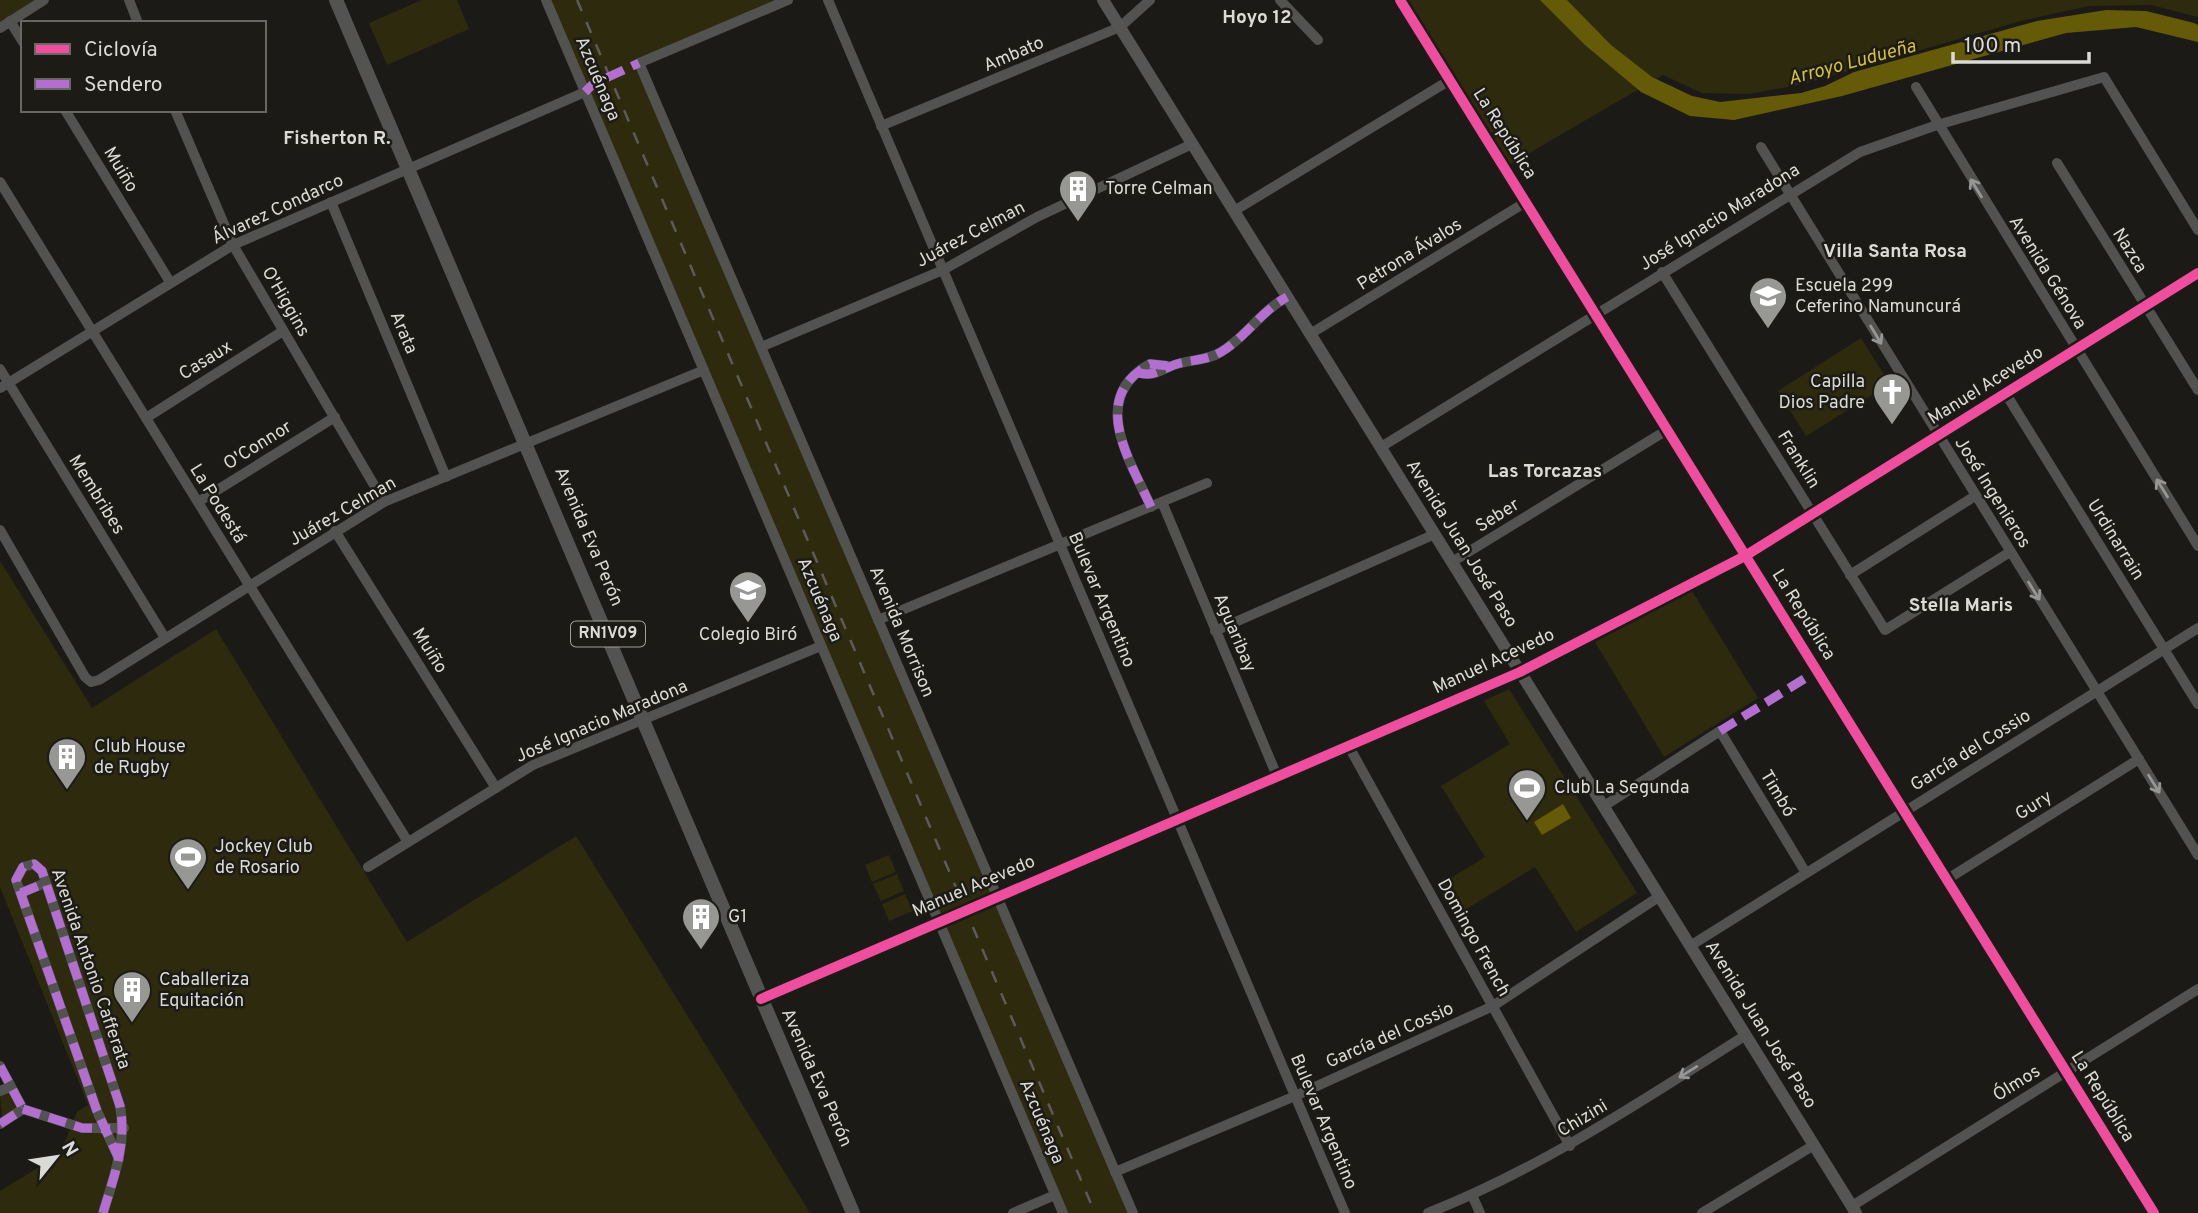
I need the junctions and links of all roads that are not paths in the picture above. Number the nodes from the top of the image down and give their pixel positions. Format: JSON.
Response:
{"nodes":[{"id":1,"x":44,"y":0,"type":"edge"},
{"id":2,"x":128,"y":0,"type":"edge"},
{"id":3,"x":336,"y":0,"type":"edge"},
{"id":4,"x":546,"y":0,"type":"edge"},
{"id":5,"x":788,"y":0,"type":"edge"},
{"id":6,"x":828,"y":0,"type":"edge"},
{"id":7,"x":1102,"y":0,"type":"edge"},
{"id":8,"x":1150,"y":0,"type":"edge"},
{"id":9,"x":1280,"y":0,"type":"edge"},
{"id":10,"x":1400,"y":0,"type":"edge"},
{"id":11,"x":10,"y":21,"type":"junction"},
{"id":12,"x":137,"y":21,"type":"edge"},
{"id":13,"x":1120,"y":27,"type":"junction"},
{"id":14,"x":0,"y":28,"type":"edge"},
{"id":15,"x":21,"y":39,"type":"edge"},
{"id":16,"x":1318,"y":40,"type":"dead end"},
{"id":17,"x":1450,"y":80,"type":"junction"},
{"id":18,"x":1916,"y":87,"type":"dead end"},
{"id":19,"x":586,"y":92,"type":"junction"},
{"id":20,"x":66,"y":112,"type":"edge"},
{"id":21,"x":177,"y":112,"type":"edge"},
{"id":22,"x":1937,"y":125,"type":"junction"},
{"id":23,"x":881,"y":126,"type":"junction"},
{"id":24,"x":1192,"y":144,"type":"junction"},
{"id":25,"x":1761,"y":147,"type":"dead end"},
{"id":26,"x":2057,"y":163,"type":"dead end"},
{"id":27,"x":408,"y":168,"type":"junction"},
{"id":28,"x":0,"y":181,"type":"edge"},
{"id":29,"x":1789,"y":192,"type":"junction"},
{"id":30,"x":331,"y":202,"type":"junction"},
{"id":31,"x":1526,"y":202,"type":"junction"},
{"id":32,"x":1234,"y":211,"type":"junction"},
{"id":33,"x":2198,"y":230,"type":"edge"},
{"id":34,"x":233,"y":245,"type":"junction"},
{"id":35,"x":943,"y":270,"type":"junction"},
{"id":36,"x":1662,"y":272,"type":"junction"},
{"id":37,"x":2198,"y":273,"type":"edge"},
{"id":38,"x":170,"y":282,"type":"junction"},
{"id":39,"x":1287,"y":297,"type":"junction"},
{"id":40,"x":2146,"y":307,"type":"junction"},
{"id":41,"x":1595,"y":314,"type":"junction"},
{"id":42,"x":92,"y":331,"type":"junction"},
{"id":43,"x":283,"y":331,"type":"junction"},
{"id":44,"x":1310,"y":334,"type":"junction"},
{"id":45,"x":761,"y":347,"type":"junction"},
{"id":46,"x":2077,"y":350,"type":"junction"},
{"id":47,"x":0,"y":369,"type":"edge"},
{"id":48,"x":704,"y":370,"type":"junction"},
{"id":49,"x":4,"y":386,"type":"edge"},
{"id":50,"x":2198,"y":390,"type":"edge"},
{"id":51,"x":2006,"y":394,"type":"junction"},
{"id":52,"x":335,"y":416,"type":"junction"},
{"id":53,"x":146,"y":418,"type":"junction"},
{"id":54,"x":1667,"y":430,"type":"junction"},
{"id":55,"x":1938,"y":436,"type":"junction"},
{"id":56,"x":527,"y":444,"type":"junction"},
{"id":57,"x":1381,"y":447,"type":"junction"},
{"id":58,"x":446,"y":477,"type":"junction"},
{"id":59,"x":1207,"y":483,"type":"dead end"},
{"id":60,"x":1975,"y":496,"type":"junction"},
{"id":61,"x":198,"y":502,"type":"junction"},
{"id":62,"x":384,"y":502,"type":"junction"},
{"id":63,"x":1162,"y":502,"type":"junction"},
{"id":64,"x":1150,"y":507,"type":"junction"},
{"id":65,"x":1813,"y":514,"type":"junction"},
{"id":66,"x":2198,"y":521,"type":"edge"},
{"id":67,"x":2187,"y":528,"type":"junction"},
{"id":68,"x":335,"y":531,"type":"junction"},
{"id":69,"x":1435,"y":534,"type":"junction"},
{"id":70,"x":2,"y":537,"type":"edge"},
{"id":71,"x":1060,"y":545,"type":"junction"},
{"id":72,"x":2198,"y":546,"type":"edge"},
{"id":73,"x":2010,"y":552,"type":"junction"},
{"id":74,"x":1745,"y":556,"type":"junction"},
{"id":75,"x":1452,"y":562,"type":"junction"},
{"id":76,"x":1850,"y":575,"type":"junction"},
{"id":77,"x":250,"y":586,"type":"junction"},
{"id":78,"x":878,"y":620,"type":"junction"},
{"id":79,"x":2198,"y":628,"type":"edge"},
{"id":80,"x":1215,"y":631,"type":"junction"},
{"id":81,"x":165,"y":638,"type":"junction"},
{"id":82,"x":821,"y":646,"type":"junction"},
{"id":83,"x":2164,"y":649,"type":"junction"},
{"id":84,"x":1520,"y":672,"type":"junction"},
{"id":85,"x":2096,"y":692,"type":"junction"},
{"id":86,"x":2198,"y":704,"type":"edge"},
{"id":87,"x":645,"y":720,"type":"junction"},
{"id":88,"x":1348,"y":745,"type":"junction"},
{"id":89,"x":2138,"y":759,"type":"junction"},
{"id":90,"x":1277,"y":776,"type":"junction"},
{"id":91,"x":496,"y":788,"type":"junction"},
{"id":92,"x":1604,"y":806,"type":"junction"},
{"id":93,"x":1904,"y":812,"type":"junction"},
{"id":94,"x":1177,"y":818,"type":"junction"},
{"id":95,"x":408,"y":842,"type":"junction"},
{"id":96,"x":2198,"y":855,"type":"edge"},
{"id":97,"x":368,"y":867,"type":"dead end"},
{"id":98,"x":1806,"y":873,"type":"junction"},
{"id":99,"x":1946,"y":880,"type":"junction"},
{"id":100,"x":45,"y":883,"type":"junction"},
{"id":101,"x":21,"y":893,"type":"junction"},
{"id":102,"x":997,"y":896,"type":"junction"},
{"id":103,"x":1660,"y":897,"type":"junction"},
{"id":104,"x":939,"y":921,"type":"junction"},
{"id":105,"x":1690,"y":946,"type":"junction"},
{"id":106,"x":2198,"y":989,"type":"edge"},
{"id":107,"x":761,"y":999,"type":"junction"},
{"id":108,"x":1493,"y":1006,"type":"junction"},
{"id":109,"x":1746,"y":1035,"type":"junction"},
{"id":110,"x":0,"y":1066,"type":"edge"},
{"id":111,"x":2065,"y":1072,"type":"junction"},
{"id":112,"x":10,"y":1087,"type":"junction"},
{"id":113,"x":0,"y":1091,"type":"edge"},
{"id":114,"x":1295,"y":1096,"type":"junction"},
{"id":115,"x":23,"y":1109,"type":"junction"},
{"id":116,"x":1,"y":1122,"type":"edge"},
{"id":117,"x":124,"y":1128,"type":"junction"},
{"id":118,"x":104,"y":1129,"type":"junction"},
{"id":119,"x":1814,"y":1145,"type":"junction"},
{"id":120,"x":1570,"y":1146,"type":"junction"},
{"id":121,"x":119,"y":1159,"type":"junction"},
{"id":122,"x":1115,"y":1172,"type":"junction"},
{"id":123,"x":1055,"y":1195,"type":"junction"},
{"id":124,"x":1472,"y":1195,"type":"junction"},
{"id":125,"x":1854,"y":1209,"type":"edge"},
{"id":126,"x":853,"y":1210,"type":"edge"},
{"id":127,"x":103,"y":1213,"type":"edge"},
{"id":128,"x":1013,"y":1213,"type":"edge"},
{"id":129,"x":1063,"y":1213,"type":"edge"},
{"id":130,"x":1133,"y":1213,"type":"edge"},
{"id":131,"x":1345,"y":1213,"type":"edge"},
{"id":132,"x":1428,"y":1213,"type":"edge"},
{"id":133,"x":1480,"y":1213,"type":"edge"},
{"id":134,"x":1702,"y":1213,"type":"edge"},
{"id":135,"x":2154,"y":1213,"type":"edge"}],
"edges":[{"from":1,"to":11,"type":"street"},
{"from":2,"to":12,"type":"street"},
{"from":3,"to":27,"type":"main road","name":"Avenida Eva Perón","number":"RN1V09"},
{"from":4,"to":19,"type":"street","name":"Azcuénaga"},
{"from":5,"to":45,"type":"street","name":"Avenida Morrison"},
{"from":6,"to":23,"type":"street","name":"Bulevar Argentino"},
{"from":7,"to":13,"type":"main road","name":"Avenida Juan José Paso"},
{"from":8,"to":13,"type":"street","name":"Ambato"},
{"from":9,"to":16,"type":"street"},
{"from":10,"to":17,"type":"street","name":"La República"},
{"from":11,"to":14,"type":"street"},
{"from":11,"to":15,"type":"street"},
{"from":13,"to":23,"type":"street","name":"Ambato"},
{"from":13,"to":24,"type":"main road","name":"Avenida Juan José Paso"},
{"from":17,"to":31,"type":"street","name":"La República"},
{"from":17,"to":32,"type":"street"},
{"from":18,"to":22,"type":"street","name":"Avenida Génova"},
{"from":19,"to":27,"type":"street","name":"Álvarez Condarco"},
{"from":19,"to":48,"type":"street","name":"Azcuénaga"},
{"from":20,"to":38,"type":"street","name":"Muiño"},
{"from":21,"to":34,"type":"street","name":"O'Higgins"},
{"from":22,"to":29,"type":"street","name":"José Ignacio Maradona"},
{"from":22,"to":33,"type":"street","name":"José Ignacio Maradona"},
{"from":46,"to":22,"type":"street","name":"Avenida Génova","one_way":true},
{"from":23,"to":35,"type":"street","name":"Bulevar Argentino"},
{"from":24,"to":32,"type":"main road","name":"Avenida Juan José Paso"},
{"from":24,"to":35,"type":"street","name":"Juárez Celman"},
{"from":25,"to":29,"type":"street","name":"José Ingenieros"},
{"from":26,"to":40,"type":"street","name":"Nazca"},
{"from":27,"to":30,"type":"street","name":"Álvarez Condarco"},
{"from":27,"to":56,"type":"main road","name":"Avenida Eva Perón","number":"RN1V09"},
{"from":28,"to":42,"type":"street","name":"La Podestá"},
{"from":29,"to":36,"type":"street","name":"José Ignacio Maradona"},
{"from":29,"to":55,"type":"street","name":"José Ingenieros","one_way":true},
{"from":30,"to":34,"type":"street","name":"Álvarez Condarco"},
{"from":30,"to":58,"type":"street","name":"Arata"},
{"from":31,"to":41,"type":"street","name":"La República"},
{"from":31,"to":44,"type":"street","name":"Petrona Ávalos"},
{"from":32,"to":39,"type":"main road","name":"Avenida Juan José Paso"},
{"from":34,"to":38,"type":"street","name":"Álvarez Condarco"},
{"from":34,"to":43,"type":"street","name":"O'Higgins"},
{"from":35,"to":45,"type":"street","name":"Juárez Celman"},
{"from":35,"to":71,"type":"street","name":"Bulevar Argentino"},
{"from":36,"to":41,"type":"street","name":"José Ignacio Maradona"},
{"from":36,"to":65,"type":"street","name":"Franklin"},
{"from":37,"to":40,"type":"street","name":"Manuel Acevedo"},
{"from":38,"to":42,"type":"street","name":"Álvarez Condarco"},
{"from":39,"to":44,"type":"main road","name":"Avenida Juan José Paso"},
{"from":39,"to":64,"type":"street"},
{"from":40,"to":46,"type":"street","name":"Manuel Acevedo"},
{"from":40,"to":50,"type":"street","name":"Nazca"},
{"from":41,"to":54,"type":"street","name":"La República"},
{"from":41,"to":57,"type":"street","name":"José Ignacio Maradona"},
{"from":42,"to":49,"type":"street","name":"Álvarez Condarco"},
{"from":42,"to":53,"type":"street","name":"La Podestá"},
{"from":43,"to":52,"type":"street","name":"O'Higgins"},
{"from":43,"to":53,"type":"street","name":"Casaux"},
{"from":44,"to":57,"type":"main road","name":"Avenida Juan José Paso"},
{"from":45,"to":78,"type":"street","name":"Avenida Morrison"},
{"from":46,"to":51,"type":"street","name":"Manuel Acevedo"},
{"from":67,"to":46,"type":"street","name":"Avenida Génova","one_way":true},
{"from":47,"to":49,"type":"street","name":"Membribes"},
{"from":48,"to":56,"type":"street","name":"Juárez Celman"},
{"from":48,"to":82,"type":"street","name":"Azcuénaga"},
{"from":49,"to":81,"type":"street","name":"Membribes"},
{"from":51,"to":55,"type":"street","name":"Manuel Acevedo"},
{"from":51,"to":83,"type":"street","name":"Urdinarrain"},
{"from":52,"to":61,"type":"street","name":"O'Connor"},
{"from":52,"to":62,"type":"street","name":"O'Higgins"},
{"from":53,"to":61,"type":"street","name":"La Podestá"},
{"from":54,"to":74,"type":"street","name":"La República"},
{"from":54,"to":75,"type":"street","name":"Seber"},
{"from":55,"to":60,"type":"street","name":"José Ingenieros"},
{"from":55,"to":65,"type":"street","name":"Manuel Acevedo"},
{"from":56,"to":58,"type":"street","name":"Juárez Celman"},
{"from":56,"to":87,"type":"main road","name":"Avenida Eva Perón","number":"RN1V09"},
{"from":57,"to":69,"type":"main road","name":"Avenida Juan José Paso"},
{"from":58,"to":62,"type":"street","name":"Juárez Celman"},
{"from":59,"to":63,"type":"street"},
{"from":60,"to":73,"type":"street","name":"José Ingenieros"},
{"from":60,"to":76,"type":"street"},
{"from":61,"to":77,"type":"street","name":"La Podestá"},
{"from":62,"to":68,"type":"street","name":"Juárez Celman"},
{"from":63,"to":64,"type":"street"},
{"from":63,"to":80,"type":"street","name":"Aguaribay"},
{"from":64,"to":71,"type":"street"},
{"from":65,"to":74,"type":"street","name":"Manuel Acevedo"},
{"from":65,"to":76,"type":"street","name":"Franklin"},
{"from":66,"to":67,"type":"street"},
{"from":67,"to":72,"type":"street","name":"Avenida Génova"},
{"from":68,"to":77,"type":"street","name":"Juárez Celman"},
{"from":68,"to":91,"type":"street","name":"Muiño"},
{"from":69,"to":75,"type":"main road","name":"Avenida Juan José Paso"},
{"from":69,"to":80,"type":"street"},
{"from":70,"to":81,"type":"street","name":"Juárez Celman"},
{"from":71,"to":78,"type":"street"},
{"from":71,"to":94,"type":"street","name":"Bulevar Argentino"},
{"from":73,"to":76,"type":"street","name":"Franklin"},
{"from":73,"to":85,"type":"street","name":"José Ingenieros","one_way":true},
{"from":74,"to":84,"type":"street","name":"Manuel Acevedo"},
{"from":74,"to":93,"type":"street","name":"La República"},
{"from":75,"to":84,"type":"main road","name":"Avenida Juan José Paso"},
{"from":77,"to":81,"type":"street","name":"Juárez Celman"},
{"from":77,"to":95,"type":"street","name":"La Podestá"},
{"from":78,"to":102,"type":"street","name":"Avenida Morrison"},
{"from":79,"to":83,"type":"street","name":"García del Cossio"},
{"from":80,"to":90,"type":"street","name":"Aguaribay"},
{"from":82,"to":87,"type":"street","name":"José Ignacio Maradona"},
{"from":82,"to":104,"type":"street","name":"Azcuénaga"},
{"from":83,"to":85,"type":"street","name":"García del Cossio"},
{"from":83,"to":86,"type":"street","name":"Urdinarrain"},
{"from":84,"to":88,"type":"main road","name":"Manuel Acevedo"},
{"from":84,"to":92,"type":"main road","name":"Avenida Juan José Paso"},
{"from":85,"to":89,"type":"street","name":"José Ingenieros"},
{"from":85,"to":93,"type":"street","name":"García del Cossio"},
{"from":87,"to":91,"type":"street","name":"José Ignacio Maradona"},
{"from":87,"to":107,"type":"main road","name":"Avenida Eva Perón","number":"RN1V09"},
{"from":88,"to":90,"type":"main road","name":"Manuel Acevedo"},
{"from":88,"to":108,"type":"street","name":"Domingo French"},
{"from":89,"to":96,"type":"street","name":"José Ingenieros","one_way":true},
{"from":89,"to":99,"type":"street","name":"Gury"},
{"from":90,"to":94,"type":"main road","name":"Manuel Acevedo"},
{"from":91,"to":95,"type":"street","name":"José Ignacio Maradona"},
{"from":92,"to":98,"type":"street","name":"Timbó"},
{"from":92,"to":103,"type":"main road","name":"Avenida Juan José Paso"},
{"from":93,"to":98,"type":"street","name":"García del Cossio"},
{"from":93,"to":99,"type":"street","name":"La República"},
{"from":94,"to":102,"type":"main road","name":"Manuel Acevedo"},
{"from":94,"to":114,"type":"street","name":"Bulevar Argentino"},
{"from":95,"to":97,"type":"street","name":"José Ignacio Maradona"},
{"from":98,"to":105,"type":"street","name":"García del Cossio"},
{"from":99,"to":111,"type":"street","name":"La República"},
{"from":100,"to":101,"type":"street"},
{"from":100,"to":101,"type":"street","name":"Avenida Antonio Cafferata"},
{"from":100,"to":117,"type":"street","name":"Avenida Antonio Cafferata"},
{"from":101,"to":118,"type":"street"},
{"from":102,"to":104,"type":"main road","name":"Manuel Acevedo"},
{"from":102,"to":122,"type":"street","name":"Avenida Morrison"},
{"from":103,"to":105,"type":"main road","name":"Avenida Juan José Paso"},
{"from":103,"to":108,"type":"street","name":"García del Cossio"},
{"from":104,"to":107,"type":"main road","name":"Manuel Acevedo"},
{"from":104,"to":123,"type":"street","name":"Azcuénaga"},
{"from":105,"to":109,"type":"main road","name":"Avenida Juan José Paso"},
{"from":106,"to":111,"type":"street","name":"Ólmos"},
{"from":107,"to":126,"type":"main road","name":"Avenida Eva Perón","number":"RN1V09"},
{"from":108,"to":114,"type":"street","name":"García del Cossio"},
{"from":108,"to":120,"type":"street","name":"Domingo French"},
{"from":109,"to":119,"type":"main road","name":"Avenida Juan José Paso"},
{"from":109,"to":120,"type":"street","name":"Chizini","one_way":true},
{"from":110,"to":112,"type":"street"},
{"from":111,"to":125,"type":"street","name":"Ólmos"},
{"from":111,"to":135,"type":"street","name":"La República"},
{"from":112,"to":113,"type":"street"},
{"from":112,"to":115,"type":"street"},
{"from":114,"to":122,"type":"street","name":"García del Cossio"},
{"from":114,"to":131,"type":"street","name":"Bulevar Argentino"},
{"from":115,"to":116,"type":"street"},
{"from":115,"to":118,"type":"street"},
{"from":117,"to":118,"type":"street"},
{"from":117,"to":121,"type":"street","name":"Avenida Antonio Cafferata"},
{"from":118,"to":121,"type":"street"},
{"from":119,"to":125,"type":"main road","name":"Avenida Juan José Paso"},
{"from":119,"to":134,"type":"street"},
{"from":120,"to":124,"type":"street","name":"Chizini"},
{"from":121,"to":127,"type":"street","name":"Avenida Antonio Cafferata"},
{"from":122,"to":130,"type":"street","name":"Avenida Morrison"},
{"from":123,"to":128,"type":"street"},
{"from":123,"to":129,"type":"street","name":"Azcuénaga"},
{"from":124,"to":132,"type":"street","name":"Chizini"},
{"from":124,"to":133,"type":"street"}]}
